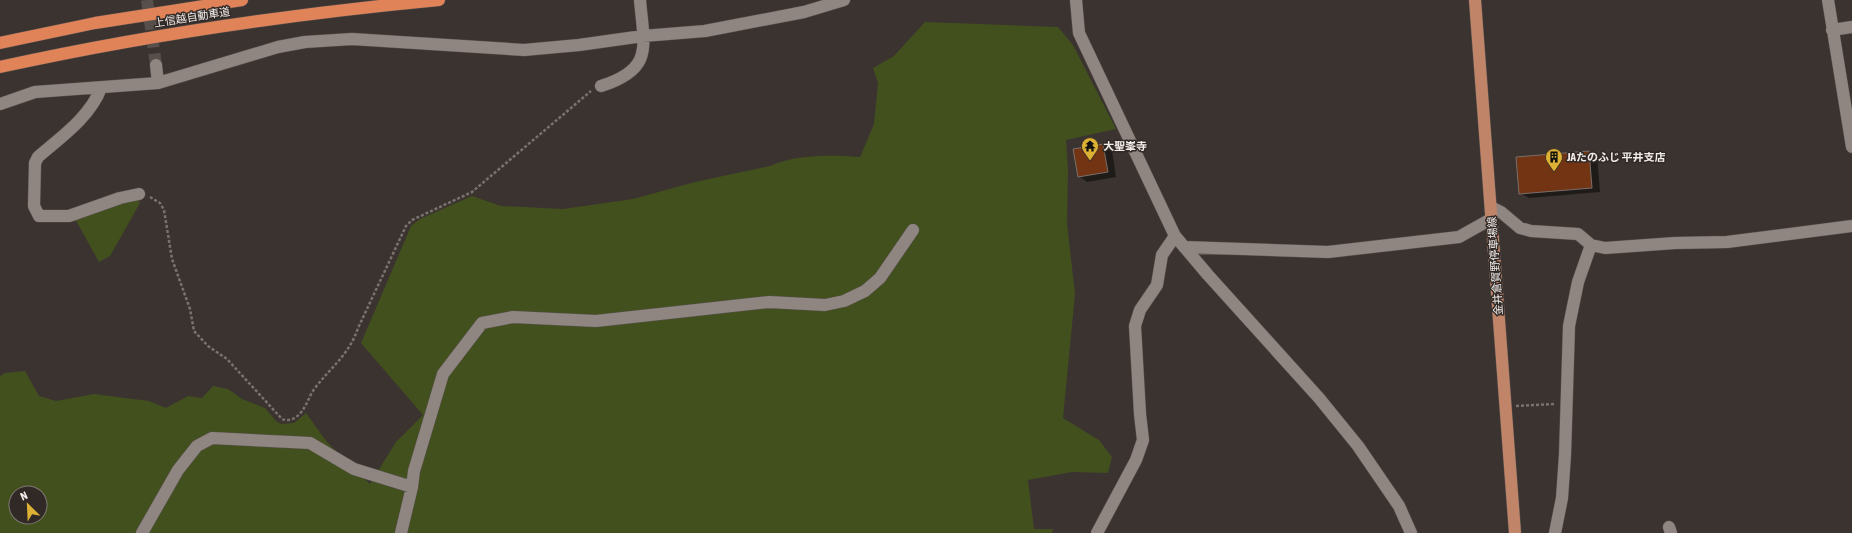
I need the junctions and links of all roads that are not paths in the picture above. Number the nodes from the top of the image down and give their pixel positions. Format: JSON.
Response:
{"nodes":[{"id":1,"x":242,"y":0,"type":"edge"},
{"id":2,"x":439,"y":0,"type":"edge"},
{"id":3,"x":640,"y":0,"type":"edge"},
{"id":4,"x":844,"y":0,"type":"edge"},
{"id":5,"x":1076,"y":0,"type":"edge"},
{"id":6,"x":1474,"y":0,"type":"edge"},
{"id":7,"x":1828,"y":0,"type":"edge"},
{"id":8,"x":1852,"y":27,"type":"edge"},
{"id":9,"x":1832,"y":30,"type":"junction"},
{"id":10,"x":643,"y":32,"type":"junction"},
{"id":11,"x":0,"y":43,"type":"edge"},
{"id":12,"x":156,"y":64,"type":"tunnel mouth"},
{"id":13,"x":0,"y":67,"type":"edge"},
{"id":14,"x":158,"y":83,"type":"junction"},
{"id":15,"x":601,"y":86,"type":"road end"},
{"id":16,"x":101,"y":88,"type":"junction"},
{"id":17,"x":0,"y":104,"type":"edge"},
{"id":18,"x":1852,"y":147,"type":"edge"},
{"id":19,"x":139,"y":194,"type":"road end"},
{"id":20,"x":1491,"y":207,"type":"junction"},
{"id":21,"x":1491,"y":219,"type":"junction"},
{"id":22,"x":1852,"y":226,"type":"edge"},
{"id":23,"x":913,"y":230,"type":"dead end"},
{"id":24,"x":1175,"y":236,"type":"junction"},
{"id":25,"x":1591,"y":244,"type":"junction"},
{"id":26,"x":1184,"y":247,"type":"junction"},
{"id":27,"x":412,"y":487,"type":"junction"},
{"id":28,"x":142,"y":533,"type":"edge"},
{"id":29,"x":401,"y":533,"type":"edge"},
{"id":30,"x":1097,"y":533,"type":"edge"},
{"id":31,"x":1411,"y":533,"type":"edge"},
{"id":32,"x":1515,"y":533,"type":"edge"},
{"id":33,"x":1555,"y":533,"type":"edge"}],
"edges":[{"from":1,"to":11,"type":"highway","name":"上信越自動車道"},
{"from":2,"to":13,"type":"highway","name":"上信越自動車道"},
{"from":3,"to":10,"type":"street"},
{"from":4,"to":10,"type":"street"},
{"from":5,"to":24,"type":"street"},
{"from":6,"to":20,"type":"main road","name":"金井倉賀野停車場線"},
{"from":7,"to":9,"type":"street"},
{"from":8,"to":9,"type":"street"},
{"from":9,"to":18,"type":"street"},
{"from":10,"to":14,"type":"street"},
{"from":10,"to":15,"type":"street"},
{"from":12,"to":14,"type":"street"},
{"from":14,"to":16,"type":"street"},
{"from":16,"to":17,"type":"street"},
{"from":16,"to":19,"type":"street"},
{"from":20,"to":21,"type":"main road","name":"金井倉賀野停車場線"},
{"from":20,"to":25,"type":"street"},
{"from":21,"to":26,"type":"street"},
{"from":21,"to":32,"type":"main road","name":"金井倉賀野停車場線"},
{"from":22,"to":25,"type":"street"},
{"from":23,"to":27,"type":"street"},
{"from":24,"to":26,"type":"street"},
{"from":24,"to":30,"type":"street"},
{"from":25,"to":33,"type":"street"},
{"from":26,"to":31,"type":"street"},
{"from":27,"to":28,"type":"street"},
{"from":27,"to":29,"type":"street"}]}
